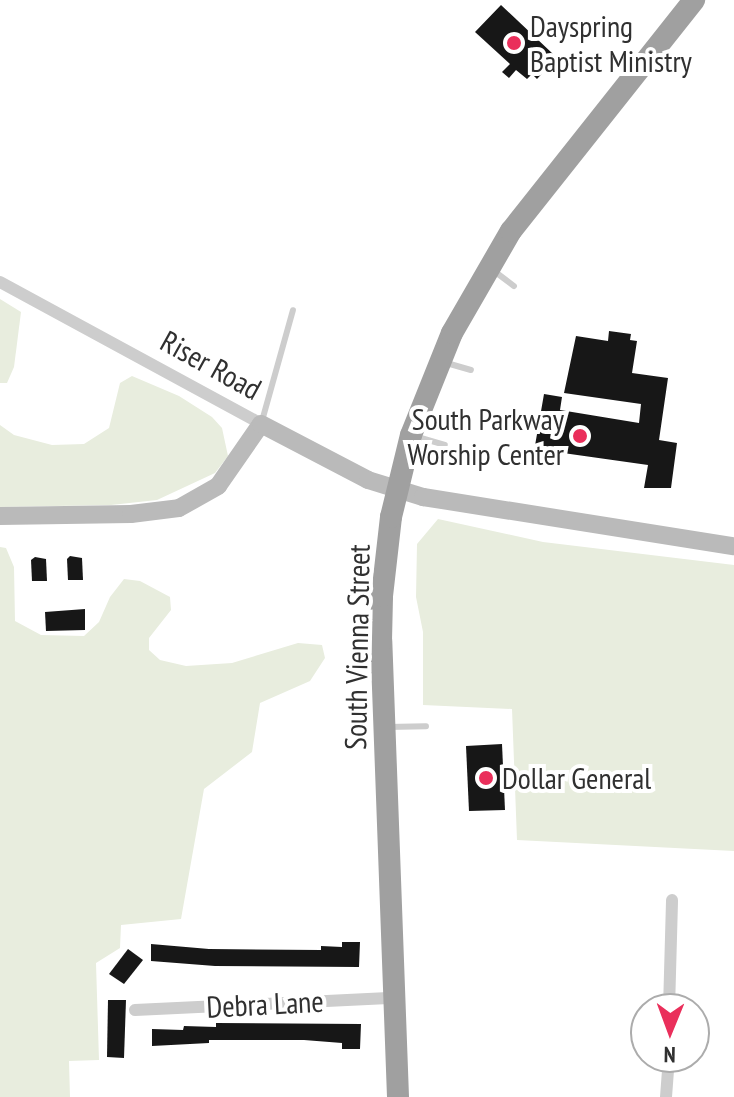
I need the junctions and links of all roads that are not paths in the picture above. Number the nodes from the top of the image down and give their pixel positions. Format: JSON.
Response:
{"nodes":[{"id":1,"x":694,"y":0,"type":"edge"},
{"id":2,"x":488,"y":267,"type":"junction"},
{"id":3,"x":0,"y":282,"type":"edge"},
{"id":4,"x":514,"y":286,"type":"dead end"},
{"id":5,"x":293,"y":310,"type":"dead end"},
{"id":6,"x":439,"y":361,"type":"junction"},
{"id":7,"x":471,"y":370,"type":"dead end"},
{"id":8,"x":261,"y":424,"type":"junction"},
{"id":9,"x":411,"y":435,"type":"junction"},
{"id":10,"x":445,"y":445,"type":"dead end"},
{"id":11,"x":398,"y":490,"type":"junction"},
{"id":12,"x":0,"y":516,"type":"edge"},
{"id":13,"x":734,"y":546,"type":"edge"},
{"id":14,"x":426,"y":726,"type":"dead end"},
{"id":15,"x":383,"y":727,"type":"junction"},
{"id":16,"x":672,"y":900,"type":"dead end"},
{"id":17,"x":669,"y":993,"type":"edge"},
{"id":18,"x":394,"y":998,"type":"junction"},
{"id":19,"x":135,"y":1010,"type":"dead end"},
{"id":20,"x":668,"y":1073,"type":"edge"},
{"id":21,"x":398,"y":1097,"type":"edge"},
{"id":22,"x":666,"y":1097,"type":"edge"}],
"edges":[{"from":1,"to":2,"type":"highway","name":"South Vienna Street"},
{"from":2,"to":4,"type":"lane"},
{"from":2,"to":6,"type":"highway","name":"South Vienna Street"},
{"from":3,"to":8,"type":"street","name":"Riser Road"},
{"from":5,"to":8,"type":"lane"},
{"from":6,"to":7,"type":"lane"},
{"from":6,"to":9,"type":"highway","name":"South Vienna Street"},
{"from":8,"to":11,"type":"main road","name":"Riser Road"},
{"from":8,"to":12,"type":"main road"},
{"from":9,"to":10,"type":"lane"},
{"from":9,"to":11,"type":"highway","name":"South Vienna Street"},
{"from":11,"to":13,"type":"main road","name":"Riser Road"},
{"from":11,"to":15,"type":"highway","name":"South Vienna Street"},
{"from":14,"to":15,"type":"lane"},
{"from":15,"to":18,"type":"highway","name":"South Vienna Street"},
{"from":16,"to":17,"type":"street"},
{"from":18,"to":19,"type":"street","name":"Debra Lane"},
{"from":18,"to":21,"type":"highway","name":"South Vienna Street"},
{"from":20,"to":22,"type":"street"}]}
